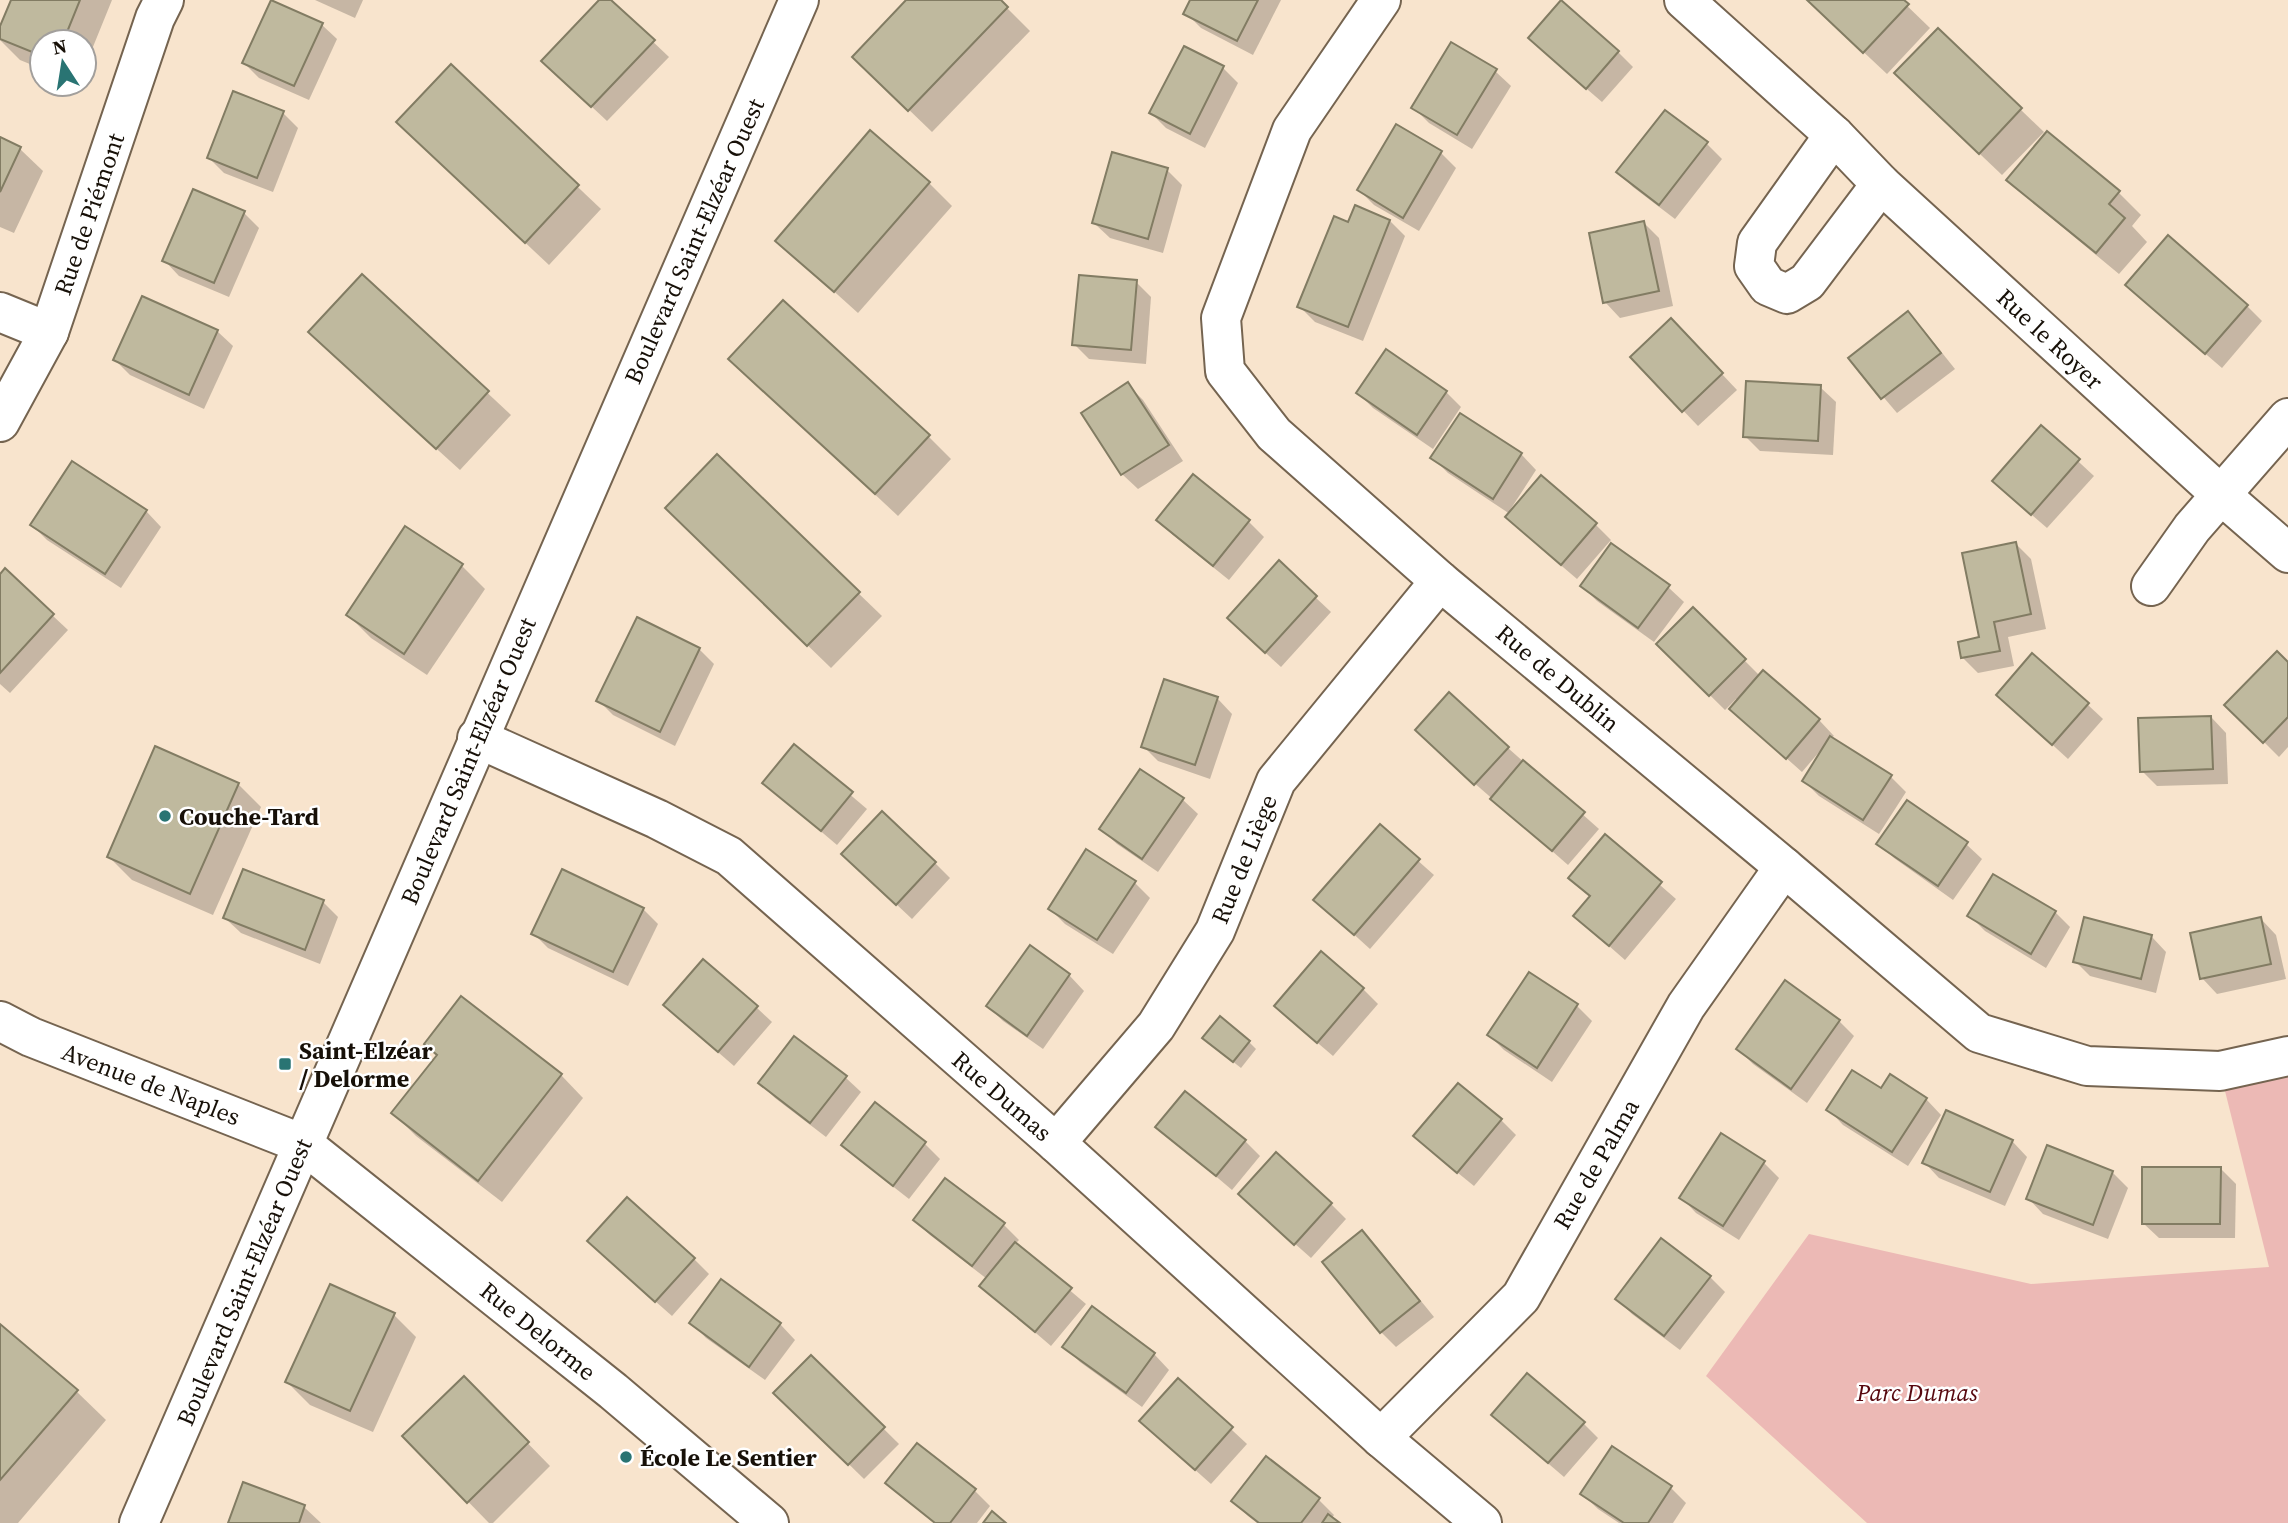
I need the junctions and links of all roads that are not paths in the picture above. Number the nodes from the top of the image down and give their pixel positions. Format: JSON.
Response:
{"nodes":[{"id":1,"x":164,"y":0,"type":"edge"},
{"id":2,"x":799,"y":0,"type":"edge"},
{"id":3,"x":1381,"y":0,"type":"edge"},
{"id":4,"x":1684,"y":0,"type":"edge"},
{"id":5,"x":1834,"y":135,"type":"junction"},
{"id":6,"x":1881,"y":184,"type":"junction"},
{"id":7,"x":0,"y":312,"type":"edge"},
{"id":8,"x":49,"y":332,"type":"junction"},
{"id":9,"x":2288,"y":418,"type":"edge"},
{"id":10,"x":0,"y":422,"type":"edge"},
{"id":11,"x":2220,"y":495,"type":"junction"},
{"id":12,"x":2288,"y":553,"type":"edge"},
{"id":13,"x":1440,"y":581,"type":"junction"},
{"id":14,"x":2151,"y":586,"type":"dead end"},
{"id":15,"x":477,"y":738,"type":"junction"},
{"id":16,"x":1784,"y":867,"type":"junction"},
{"id":17,"x":0,"y":1021,"type":"edge"},
{"id":18,"x":2288,"y":1056,"type":"edge"},
{"id":19,"x":1056,"y":1143,"type":"junction"},
{"id":20,"x":303,"y":1144,"type":"junction"},
{"id":21,"x":1381,"y":1438,"type":"junction"},
{"id":22,"x":139,"y":1523,"type":"edge"},
{"id":23,"x":769,"y":1523,"type":"edge"},
{"id":24,"x":1482,"y":1523,"type":"edge"}],
"edges":[{"from":1,"to":8,"type":"street","name":"Rue de Piémont"},
{"from":2,"to":15,"type":"street","name":"Boulevard Saint-Elzéar Ouest"},
{"from":3,"to":13,"type":"street","name":"Rue de Dublin"},
{"from":4,"to":5,"type":"street","name":"Rue le Royer"},
{"from":5,"to":6,"type":"street","name":"Rue le Royer"},
{"from":5,"to":6,"type":"street"},
{"from":6,"to":11,"type":"street","name":"Rue le Royer"},
{"from":7,"to":8,"type":"street"},
{"from":8,"to":10,"type":"street","name":"Rue de Piémont"},
{"from":9,"to":11,"type":"street"},
{"from":11,"to":12,"type":"street","name":"Rue le Royer"},
{"from":11,"to":14,"type":"street"},
{"from":13,"to":16,"type":"street","name":"Rue de Dublin"},
{"from":13,"to":19,"type":"street","name":"Rue de Liège"},
{"from":15,"to":19,"type":"street","name":"Rue Dumas"},
{"from":15,"to":20,"type":"street","name":"Boulevard Saint-Elzéar Ouest"},
{"from":16,"to":18,"type":"street","name":"Rue de Dublin"},
{"from":16,"to":21,"type":"street","name":"Rue de Palma"},
{"from":17,"to":20,"type":"street","name":"Avenue de Naples"},
{"from":19,"to":21,"type":"street","name":"Rue Dumas"},
{"from":20,"to":22,"type":"street","name":"Boulevard Saint-Elzéar Ouest"},
{"from":20,"to":23,"type":"street","name":"Rue Delorme"},
{"from":21,"to":24,"type":"street","name":"Rue Dumas"}]}
